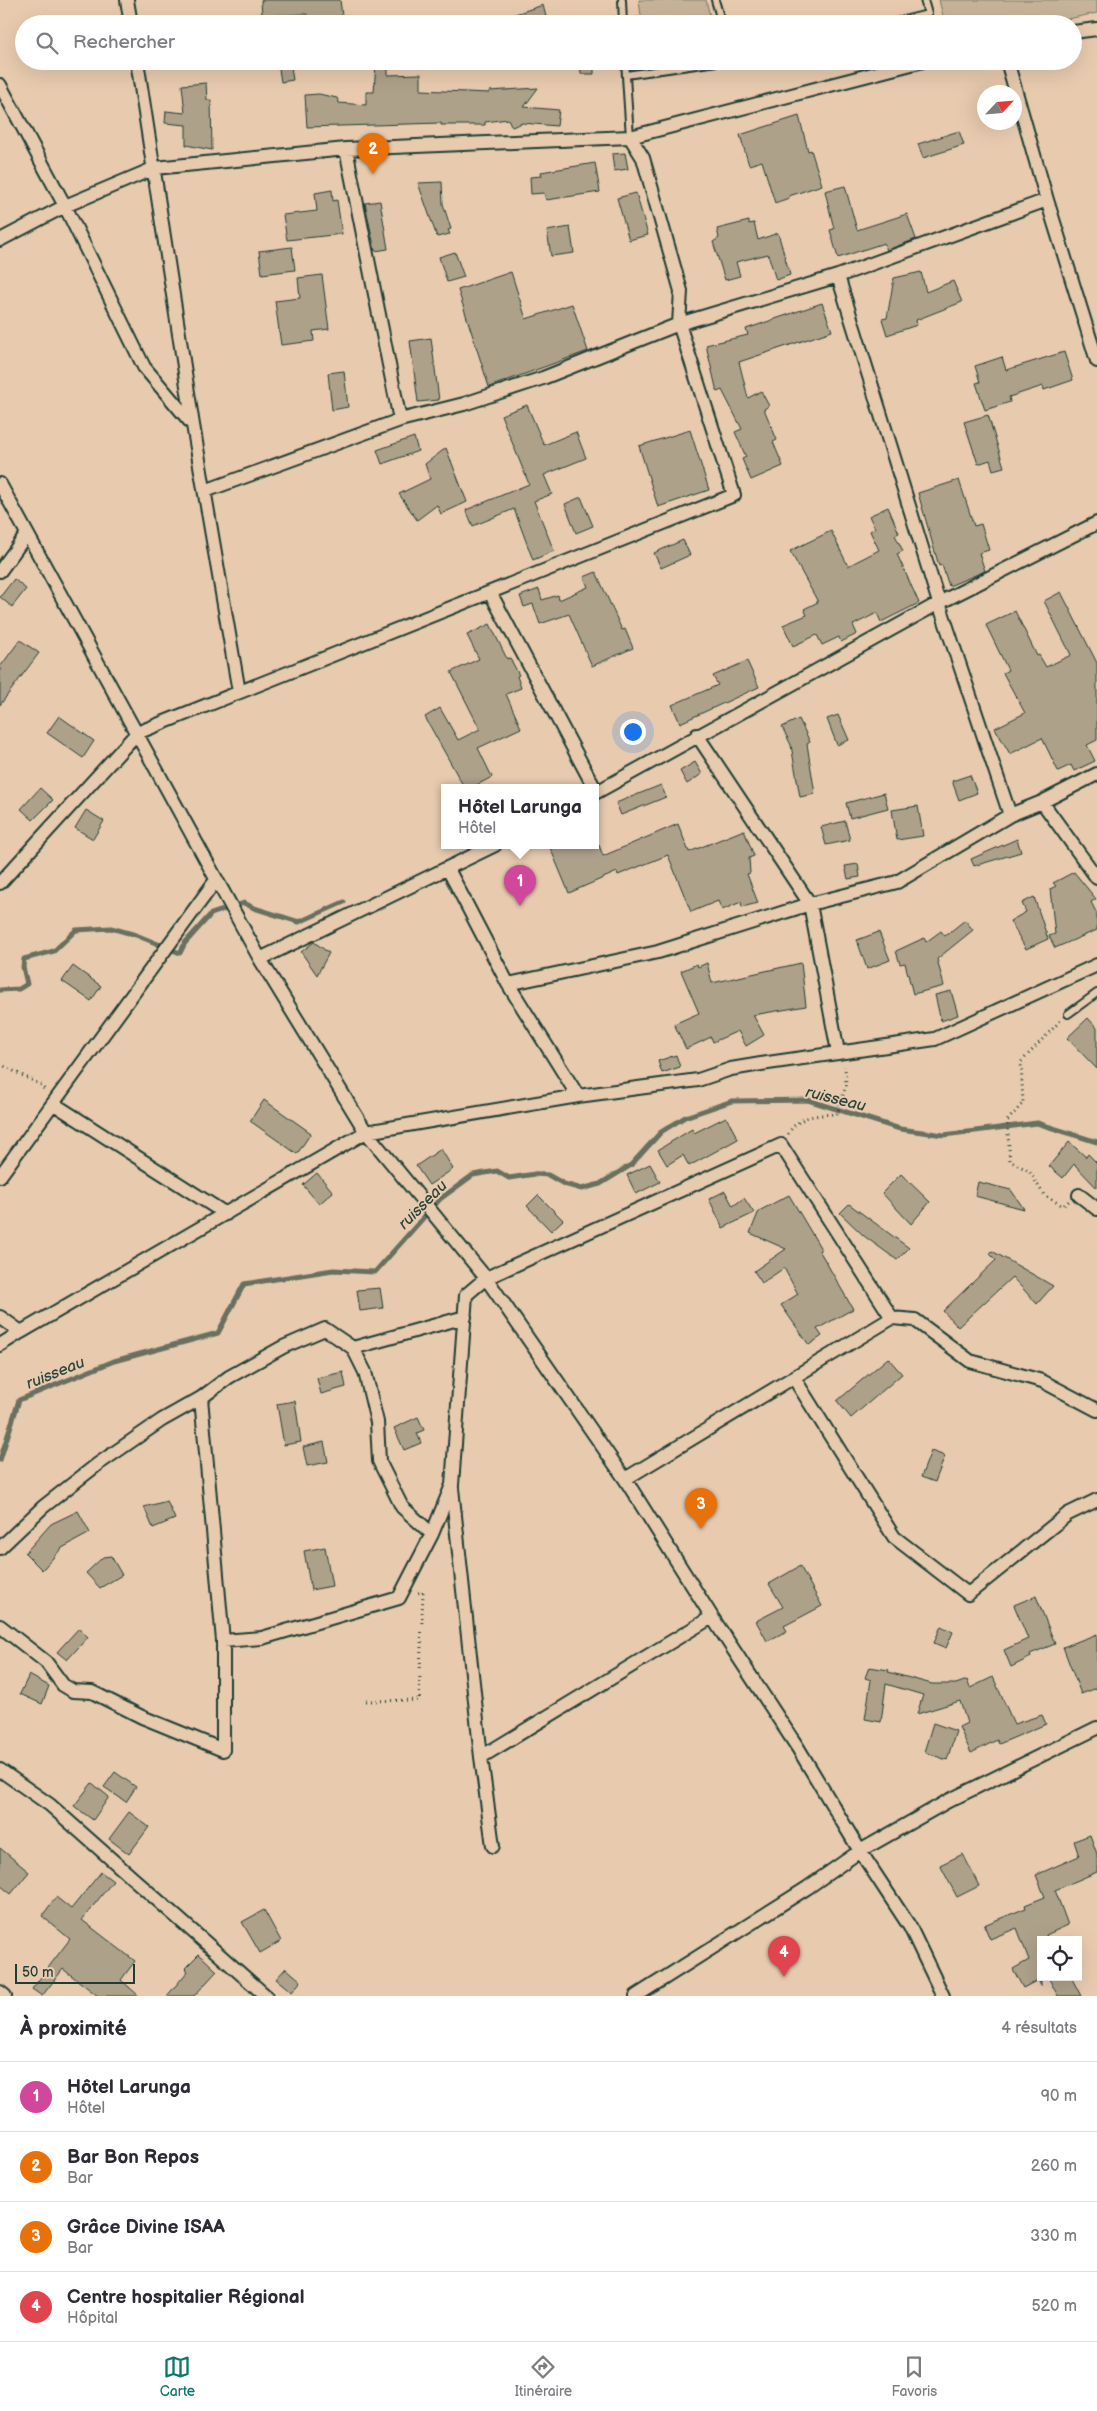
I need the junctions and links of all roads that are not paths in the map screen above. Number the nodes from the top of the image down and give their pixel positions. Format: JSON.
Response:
{"nodes":[{"id":1,"x":127,"y":0,"type":"edge"},
{"id":2,"x":622,"y":0,"type":"edge"},
{"id":3,"x":716,"y":0,"type":"edge"},
{"id":4,"x":924,"y":0,"type":"edge"},
{"id":5,"x":130,"y":15,"type":"edge"},
{"id":6,"x":623,"y":15,"type":"edge"},
{"id":7,"x":720,"y":15,"type":"edge"},
{"id":8,"x":924,"y":15,"type":"edge"},
{"id":9,"x":1097,"y":29,"type":"edge"},
{"id":10,"x":1082,"y":31,"type":"edge"},
{"id":11,"x":139,"y":70,"type":"edge"},
{"id":12,"x":626,"y":70,"type":"edge"},
{"id":13,"x":661,"y":70,"type":"edge"},
{"id":14,"x":888,"y":70,"type":"edge"},
{"id":15,"x":1010,"y":70,"type":"edge"},
{"id":16,"x":626,"y":75,"type":"junction"},
{"id":17,"x":0,"y":85,"type":"edge"},
{"id":18,"x":630,"y":137,"type":"junction"},
{"id":19,"x":346,"y":149,"type":"junction"},
{"id":20,"x":155,"y":168,"type":"junction"},
{"id":21,"x":1047,"y":200,"type":"junction"},
{"id":22,"x":64,"y":206,"type":"junction"},
{"id":23,"x":0,"y":240,"type":"edge"},
{"id":24,"x":838,"y":276,"type":"junction"},
{"id":25,"x":679,"y":324,"type":"junction"},
{"id":26,"x":1097,"y":361,"type":"edge"},
{"id":27,"x":400,"y":420,"type":"junction"},
{"id":28,"x":193,"y":425,"type":"junction"},
{"id":29,"x":0,"y":484,"type":"edge"},
{"id":30,"x":204,"y":491,"type":"junction"},
{"id":31,"x":1097,"y":522,"type":"edge"},
{"id":32,"x":27,"y":534,"type":"junction"},
{"id":33,"x":0,"y":571,"type":"edge"},
{"id":34,"x":491,"y":594,"type":"junction"},
{"id":35,"x":940,"y":603,"type":"junction"},
{"id":36,"x":240,"y":692,"type":"junction"},
{"id":37,"x":137,"y":733,"type":"junction"},
{"id":38,"x":697,"y":735,"type":"junction"},
{"id":39,"x":1097,"y":774,"type":"edge"},
{"id":40,"x":591,"y":784,"type":"edge"},
{"id":41,"x":599,"y":789,"type":"edge"},
{"id":42,"x":1042,"y":802,"type":"junction"},
{"id":43,"x":1010,"y":815,"type":"junction"},
{"id":44,"x":487,"y":849,"type":"edge"},
{"id":45,"x":448,"y":869,"type":"junction"},
{"id":46,"x":1097,"y":878,"type":"edge"},
{"id":47,"x":216,"y":880,"type":"junction"},
{"id":48,"x":0,"y":883,"type":"edge"},
{"id":49,"x":810,"y":904,"type":"junction"},
{"id":50,"x":260,"y":959,"type":"junction"},
{"id":51,"x":1097,"y":965,"type":"edge"},
{"id":52,"x":508,"y":984,"type":"junction"},
{"id":53,"x":1097,"y":993,"type":"edge"},
{"id":54,"x":1068,"y":1014,"type":"road end"},
{"id":55,"x":838,"y":1052,"type":"junction"},
{"id":56,"x":578,"y":1096,"type":"junction"},
{"id":57,"x":54,"y":1104,"type":"junction"},
{"id":58,"x":366,"y":1132,"type":"junction"},
{"id":59,"x":0,"y":1176,"type":"edge"},
{"id":60,"x":1079,"y":1195,"type":"road end"},
{"id":61,"x":1097,"y":1209,"type":"edge"},
{"id":62,"x":226,"y":1214,"type":"junction"},
{"id":63,"x":486,"y":1278,"type":"junction"},
{"id":64,"x":0,"y":1317,"type":"edge"},
{"id":65,"x":465,"y":1317,"type":"junction"},
{"id":66,"x":892,"y":1318,"type":"junction"},
{"id":67,"x":21,"y":1332,"type":"junction"},
{"id":68,"x":0,"y":1345,"type":"edge"},
{"id":69,"x":353,"y":1348,"type":"junction"},
{"id":70,"x":794,"y":1378,"type":"junction"},
{"id":71,"x":201,"y":1398,"type":"junction"},
{"id":72,"x":1097,"y":1410,"type":"edge"},
{"id":73,"x":625,"y":1478,"type":"junction"},
{"id":74,"x":452,"y":1485,"type":"junction"},
{"id":75,"x":1097,"y":1500,"type":"edge"},
{"id":76,"x":432,"y":1534,"type":"junction"},
{"id":77,"x":0,"y":1548,"type":"edge"},
{"id":78,"x":712,"y":1617,"type":"junction"},
{"id":79,"x":0,"y":1626,"type":"edge"},
{"id":80,"x":223,"y":1641,"type":"junction"},
{"id":81,"x":1097,"y":1728,"type":"edge"},
{"id":82,"x":481,"y":1757,"type":"junction"},
{"id":83,"x":0,"y":1770,"type":"edge"},
{"id":84,"x":493,"y":1846,"type":"dead end"},
{"id":85,"x":860,"y":1851,"type":"junction"},
{"id":86,"x":0,"y":1992,"type":"edge"},
{"id":87,"x":5,"y":1996,"type":"edge"},
{"id":88,"x":266,"y":1996,"type":"edge"},
{"id":89,"x":636,"y":1996,"type":"edge"},
{"id":90,"x":943,"y":1996,"type":"edge"}],
"edges":[{"from":1,"to":5,"type":"street"},
{"from":2,"to":6,"type":"lane"},
{"from":3,"to":7,"type":"lane"},
{"from":4,"to":8,"type":"lane"},
{"from":9,"to":10,"type":"street"},
{"from":11,"to":20,"type":"street"},
{"from":12,"to":16,"type":"lane"},
{"from":13,"to":16,"type":"lane"},
{"from":14,"to":18,"type":"street"},
{"from":15,"to":21,"type":"street"},
{"from":16,"to":18,"type":"lane"},
{"from":17,"to":22,"type":"street"},
{"from":18,"to":19,"type":"street"},
{"from":18,"to":25,"type":"street"},
{"from":19,"to":20,"type":"street"},
{"from":19,"to":27,"type":"street"},
{"from":20,"to":22,"type":"street"},
{"from":20,"to":28,"type":"street"},
{"from":21,"to":24,"type":"street"},
{"from":21,"to":26,"type":"street"},
{"from":22,"to":23,"type":"street"},
{"from":22,"to":28,"type":"street"},
{"from":24,"to":25,"type":"street"},
{"from":24,"to":35,"type":"street"},
{"from":25,"to":27,"type":"street"},
{"from":25,"to":34,"type":"street"},
{"from":27,"to":30,"type":"street"},
{"from":28,"to":30,"type":"street"},
{"from":29,"to":32,"type":"street"},
{"from":30,"to":36,"type":"street"},
{"from":31,"to":35,"type":"street"},
{"from":32,"to":33,"type":"street"},
{"from":32,"to":37,"type":"street"},
{"from":34,"to":36,"type":"street"},
{"from":34,"to":40,"type":"street"},
{"from":35,"to":38,"type":"street"},
{"from":35,"to":43,"type":"street"},
{"from":36,"to":37,"type":"street"},
{"from":37,"to":47,"type":"street"},
{"from":37,"to":48,"type":"street"},
{"from":38,"to":41,"type":"street"},
{"from":38,"to":49,"type":"street"},
{"from":39,"to":42,"type":"street"},
{"from":42,"to":43,"type":"street"},
{"from":42,"to":46,"type":"street"},
{"from":43,"to":49,"type":"street"},
{"from":44,"to":45,"type":"street"},
{"from":45,"to":50,"type":"street"},
{"from":45,"to":52,"type":"street"},
{"from":47,"to":50,"type":"street"},
{"from":47,"to":57,"type":"street"},
{"from":49,"to":52,"type":"street"},
{"from":49,"to":55,"type":"street"},
{"from":50,"to":58,"type":"street"},
{"from":51,"to":55,"type":"street"},
{"from":52,"to":56,"type":"street"},
{"from":53,"to":54,"type":"lane"},
{"from":55,"to":56,"type":"street"},
{"from":56,"to":58,"type":"street"},
{"from":57,"to":59,"type":"street"},
{"from":57,"to":62,"type":"street"},
{"from":58,"to":62,"type":"street"},
{"from":58,"to":63,"type":"street"},
{"from":60,"to":61,"type":"street"},
{"from":62,"to":67,"type":"street"},
{"from":63,"to":65,"type":"street"},
{"from":63,"to":66,"type":"street"},
{"from":63,"to":73,"type":"street"},
{"from":64,"to":67,"type":"street"},
{"from":65,"to":69,"type":"street"},
{"from":65,"to":74,"type":"street"},
{"from":66,"to":70,"type":"street"},
{"from":66,"to":72,"type":"street"},
{"from":67,"to":68,"type":"street"},
{"from":69,"to":71,"type":"street"},
{"from":69,"to":76,"type":"street"},
{"from":70,"to":73,"type":"street"},
{"from":70,"to":75,"type":"street"},
{"from":71,"to":77,"type":"street"},
{"from":71,"to":80,"type":"street"},
{"from":73,"to":78,"type":"street"},
{"from":74,"to":76,"type":"street"},
{"from":74,"to":82,"type":"street"},
{"from":76,"to":80,"type":"street"},
{"from":78,"to":82,"type":"street"},
{"from":78,"to":85,"type":"street"},
{"from":79,"to":80,"type":"street"},
{"from":81,"to":85,"type":"street"},
{"from":82,"to":84,"type":"street"},
{"from":83,"to":88,"type":"street"},
{"from":85,"to":89,"type":"street"},
{"from":85,"to":90,"type":"street"},
{"from":86,"to":87,"type":"street"}]}
